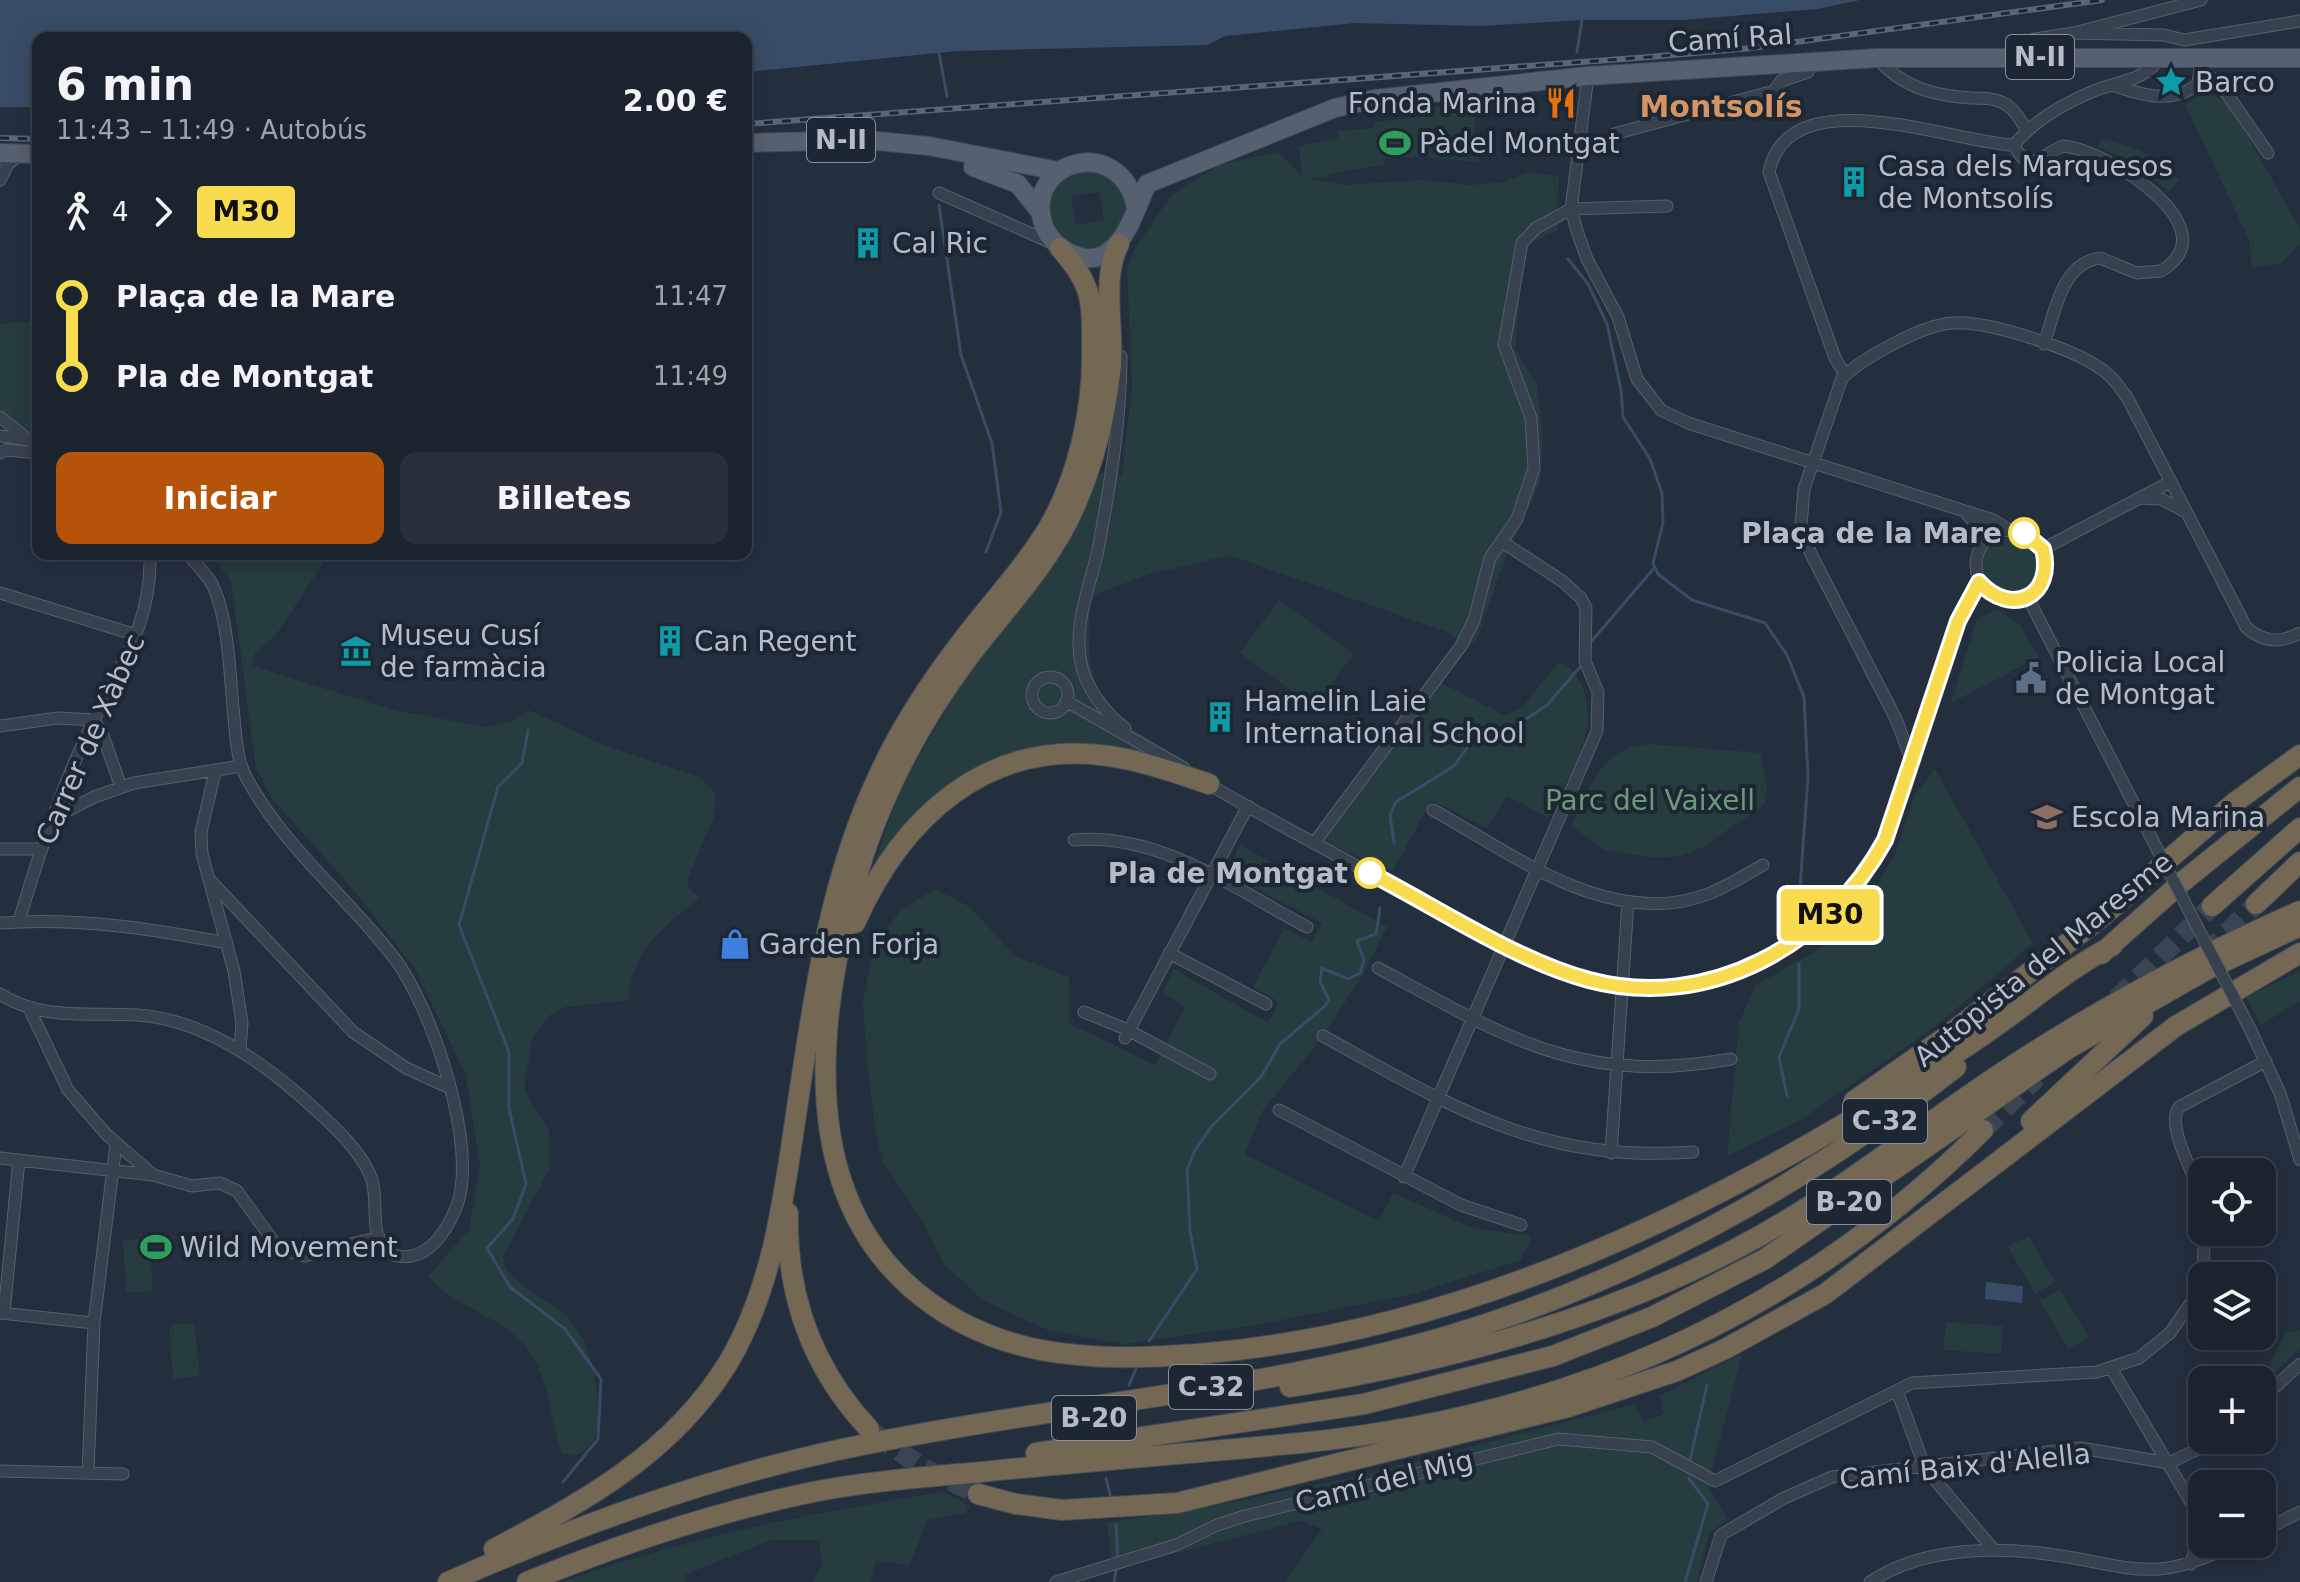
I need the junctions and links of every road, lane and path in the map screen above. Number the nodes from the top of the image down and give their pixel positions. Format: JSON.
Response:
{"nodes":[{"id":1,"x":2201,"y":0,"type":"edge"},
{"id":2,"x":2300,"y":21,"type":"edge"},
{"id":3,"x":2074,"y":33,"type":"junction"},
{"id":4,"x":2046,"y":36,"type":"junction"},
{"id":5,"x":2044,"y":57,"type":"junction"},
{"id":6,"x":1877,"y":58,"type":"junction"},
{"id":7,"x":2014,"y":58,"type":"junction"},
{"id":8,"x":2300,"y":58,"type":"edge"},
{"id":9,"x":1814,"y":60,"type":"junction"},
{"id":10,"x":1770,"y":64,"type":"junction"},
{"id":11,"x":2156,"y":64,"type":"junction"},
{"id":12,"x":1588,"y":76,"type":"junction"},
{"id":13,"x":1781,"y":81,"type":"junction"},
{"id":14,"x":2111,"y":85,"type":"junction"},
{"id":15,"x":2149,"y":97,"type":"junction"},
{"id":16,"x":2026,"y":129,"type":"junction"},
{"id":17,"x":1614,"y":134,"type":"dead end"},
{"id":18,"x":752,"y":143,"type":"edge"},
{"id":19,"x":2014,"y":145,"type":"junction"},
{"id":20,"x":918,"y":147,"type":"junction"},
{"id":21,"x":0,"y":153,"type":"edge"},
{"id":22,"x":2268,"y":153,"type":"dead end"},
{"id":23,"x":29,"y":154,"type":"edge"},
{"id":24,"x":1178,"y":169,"type":"junction"},
{"id":25,"x":1058,"y":171,"type":"junction"},
{"id":26,"x":1125,"y":178,"type":"junction"},
{"id":27,"x":0,"y":180,"type":"edge"},
{"id":28,"x":939,"y":193,"type":"dead end"},
{"id":29,"x":1667,"y":206,"type":"dead end"},
{"id":30,"x":1136,"y":207,"type":"junction"},
{"id":31,"x":1571,"y":209,"type":"junction"},
{"id":32,"x":1038,"y":224,"type":"junction"},
{"id":33,"x":1119,"y":244,"type":"junction"},
{"id":34,"x":1060,"y":248,"type":"junction"},
{"id":35,"x":1111,"y":293,"type":"junction"},
{"id":36,"x":2044,"y":344,"type":"junction"},
{"id":37,"x":1845,"y":375,"type":"junction"},
{"id":38,"x":0,"y":417,"type":"edge"},
{"id":39,"x":0,"y":436,"type":"edge"},
{"id":40,"x":32,"y":444,"type":"edge"},
{"id":41,"x":32,"y":446,"type":"edge"},
{"id":42,"x":32,"y":447,"type":"edge"},
{"id":43,"x":0,"y":453,"type":"edge"},
{"id":44,"x":1813,"y":462,"type":"junction"},
{"id":45,"x":2170,"y":482,"type":"junction"},
{"id":46,"x":2140,"y":498,"type":"junction"},
{"id":47,"x":1960,"y":509,"type":"junction"},
{"id":48,"x":2188,"y":515,"type":"junction"},
{"id":49,"x":2009,"y":530,"type":"junction"},
{"id":50,"x":1504,"y":543,"type":"junction"},
{"id":51,"x":1983,"y":543,"type":"junction"},
{"id":52,"x":2043,"y":549,"type":"junction"},
{"id":53,"x":150,"y":560,"type":"edge"},
{"id":54,"x":193,"y":560,"type":"edge"},
{"id":55,"x":1979,"y":582,"type":"junction"},
{"id":56,"x":0,"y":593,"type":"edge"},
{"id":57,"x":2028,"y":598,"type":"junction"},
{"id":58,"x":2300,"y":633,"type":"edge"},
{"id":59,"x":136,"y":635,"type":"junction"},
{"id":60,"x":1066,"y":701,"type":"dead end"},
{"id":61,"x":94,"y":720,"type":"junction"},
{"id":62,"x":0,"y":726,"type":"edge"},
{"id":63,"x":1161,"y":754,"type":"junction"},
{"id":64,"x":2292,"y":759,"type":"edge"},
{"id":65,"x":1912,"y":763,"type":"junction"},
{"id":66,"x":241,"y":766,"type":"junction"},
{"id":67,"x":215,"y":772,"type":"junction"},
{"id":68,"x":1209,"y":784,"type":"junction"},
{"id":69,"x":121,"y":787,"type":"junction"},
{"id":70,"x":2300,"y":787,"type":"edge"},
{"id":71,"x":1248,"y":806,"type":"junction"},
{"id":72,"x":1433,"y":810,"type":"dead end"},
{"id":73,"x":52,"y":819,"type":"junction"},
{"id":74,"x":2300,"y":828,"type":"edge"},
{"id":75,"x":1074,"y":840,"type":"dead end"},
{"id":76,"x":1314,"y":843,"type":"junction"},
{"id":77,"x":0,"y":849,"type":"edge"},
{"id":78,"x":40,"y":849,"type":"junction"},
{"id":79,"x":2300,"y":862,"type":"edge"},
{"id":80,"x":1763,"y":865,"type":"dead end"},
{"id":81,"x":1537,"y":868,"type":"junction"},
{"id":82,"x":1211,"y":876,"type":"junction"},
{"id":83,"x":208,"y":878,"type":"junction"},
{"id":84,"x":1628,"y":902,"type":"junction"},
{"id":85,"x":2256,"y":904,"type":"tunnel mouth"},
{"id":86,"x":2212,"y":906,"type":"tunnel mouth"},
{"id":87,"x":2300,"y":911,"type":"edge"},
{"id":88,"x":19,"y":921,"type":"junction"},
{"id":89,"x":0,"y":923,"type":"edge"},
{"id":90,"x":2300,"y":926,"type":"edge"},
{"id":91,"x":1307,"y":927,"type":"dead end"},
{"id":92,"x":227,"y":943,"type":"junction"},
{"id":93,"x":1504,"y":944,"type":"junction"},
{"id":94,"x":2112,"y":946,"type":"junction"},
{"id":95,"x":1169,"y":953,"type":"junction"},
{"id":96,"x":2300,"y":953,"type":"edge"},
{"id":97,"x":837,"y":968,"type":"junction"},
{"id":98,"x":1378,"y":968,"type":"dead end"},
{"id":99,"x":1623,"y":988,"type":"junction"},
{"id":100,"x":0,"y":994,"type":"edge"},
{"id":101,"x":1266,"y":1004,"type":"dead end"},
{"id":102,"x":29,"y":1008,"type":"junction"},
{"id":103,"x":1084,"y":1012,"type":"dead end"},
{"id":104,"x":2143,"y":1016,"type":"dead end"},
{"id":105,"x":1471,"y":1018,"type":"junction"},
{"id":106,"x":1126,"y":1034,"type":"junction"},
{"id":107,"x":1323,"y":1036,"type":"dead end"},
{"id":108,"x":240,"y":1049,"type":"junction"},
{"id":109,"x":1731,"y":1059,"type":"dead end"},
{"id":110,"x":2266,"y":1061,"type":"junction"},
{"id":111,"x":1617,"y":1067,"type":"junction"},
{"id":112,"x":1210,"y":1074,"type":"dead end"},
{"id":113,"x":450,"y":1088,"type":"junction"},
{"id":114,"x":1437,"y":1099,"type":"junction"},
{"id":115,"x":1279,"y":1110,"type":"dead end"},
{"id":116,"x":1983,"y":1130,"type":"tunnel mouth"},
{"id":117,"x":116,"y":1144,"type":"junction"},
{"id":118,"x":1693,"y":1152,"type":"dead end"},
{"id":119,"x":1611,"y":1153,"type":"junction"},
{"id":120,"x":0,"y":1158,"type":"edge"},
{"id":121,"x":790,"y":1158,"type":"junction"},
{"id":122,"x":19,"y":1160,"type":"junction"},
{"id":123,"x":2300,"y":1160,"type":"edge"},
{"id":124,"x":2188,"y":1164,"type":"edge"},
{"id":125,"x":111,"y":1171,"type":"junction"},
{"id":126,"x":153,"y":1175,"type":"junction"},
{"id":127,"x":1404,"y":1177,"type":"junction"},
{"id":128,"x":1961,"y":1188,"type":"junction"},
{"id":129,"x":1671,"y":1215,"type":"junction"},
{"id":130,"x":1521,"y":1225,"type":"dead end"},
{"id":131,"x":379,"y":1237,"type":"junction"},
{"id":132,"x":2203,"y":1246,"type":"edge"},
{"id":133,"x":2,"y":1313,"type":"edge"},
{"id":134,"x":94,"y":1323,"type":"junction"},
{"id":135,"x":2300,"y":1364,"type":"edge"},
{"id":136,"x":2111,"y":1368,"type":"junction"},
{"id":137,"x":2276,"y":1386,"type":"edge"},
{"id":138,"x":1897,"y":1391,"type":"junction"},
{"id":139,"x":1568,"y":1407,"type":"junction"},
{"id":140,"x":1457,"y":1418,"type":"junction"},
{"id":141,"x":869,"y":1429,"type":"tunnel mouth"},
{"id":142,"x":2188,"y":1454,"type":"edge"},
{"id":143,"x":2169,"y":1463,"type":"junction"},
{"id":144,"x":774,"y":1467,"type":"junction"},
{"id":145,"x":1925,"y":1468,"type":"junction"},
{"id":146,"x":0,"y":1471,"type":"edge"},
{"id":147,"x":88,"y":1472,"type":"junction"},
{"id":148,"x":123,"y":1474,"type":"dead end"},
{"id":149,"x":874,"y":1482,"type":"junction"},
{"id":150,"x":978,"y":1494,"type":"tunnel mouth"},
{"id":151,"x":2188,"y":1497,"type":"edge"},
{"id":152,"x":2300,"y":1512,"type":"edge"},
{"id":153,"x":2276,"y":1524,"type":"edge"},
{"id":154,"x":1993,"y":1549,"type":"junction"},
{"id":155,"x":2193,"y":1558,"type":"edge"},
{"id":156,"x":2204,"y":1558,"type":"edge"},
{"id":157,"x":2191,"y":1564,"type":"junction"},
{"id":158,"x":448,"y":1582,"type":"edge"},
{"id":159,"x":527,"y":1582,"type":"edge"},
{"id":160,"x":1056,"y":1582,"type":"edge"},
{"id":161,"x":1706,"y":1582,"type":"edge"},
{"id":162,"x":1870,"y":1582,"type":"edge"}],
"edges":[{"from":1,"to":3,"type":"street"},
{"from":2,"to":3,"type":"street"},
{"from":3,"to":4,"type":"street"},
{"from":4,"to":5,"type":"street"},
{"from":4,"to":7,"type":"street"},
{"from":5,"to":7,"type":"main road","name":"Camí Ral","number":"N-II"},
{"from":5,"to":11,"type":"main road","name":"Camí Ral","number":"N-II"},
{"from":6,"to":7,"type":"main road","name":"Camí Ral","number":"N-II"},
{"from":6,"to":9,"type":"main road","name":"Camí Ral","number":"N-II"},
{"from":6,"to":16,"type":"street"},
{"from":8,"to":11,"type":"main road","name":"Camí Ral","number":"N-II"},
{"from":9,"to":10,"type":"main road","name":"Camí Ral","number":"N-II"},
{"from":9,"to":13,"type":"street"},
{"from":10,"to":12,"type":"main road","name":"Camí Ral","number":"N-II"},
{"from":10,"to":13,"type":"street"},
{"from":11,"to":14,"type":"street"},
{"from":11,"to":15,"type":"street"},
{"from":12,"to":24,"type":"main road","name":"Camí Ral","number":"N-II"},
{"from":12,"to":31,"type":"street"},
{"from":13,"to":17,"type":"street"},
{"from":14,"to":15,"type":"street"},
{"from":14,"to":16,"type":"street"},
{"from":15,"to":22,"type":"street"},
{"from":16,"to":19,"type":"street"},
{"from":18,"to":20,"type":"main road","number":"N-II"},
{"from":19,"to":36,"type":"street"},
{"from":19,"to":37,"type":"street"},
{"from":20,"to":25,"type":"main road","number":"N-II"},
{"from":20,"to":32,"type":"main road","number":"N-II"},
{"from":21,"to":23,"type":"main road"},
{"from":23,"to":27,"type":"street"},
{"from":24,"to":26,"type":"main road","number":"N-II"},
{"from":24,"to":30,"type":"main road","number":"N-II"},
{"from":25,"to":26,"type":"main road","number":"N-II"},
{"from":25,"to":32,"type":"main road"},
{"from":26,"to":30,"type":"main road"},
{"from":28,"to":32,"type":"street"},
{"from":29,"to":31,"type":"street"},
{"from":30,"to":33,"type":"main road","number":"N-II"},
{"from":31,"to":44,"type":"street"},
{"from":31,"to":50,"type":"street"},
{"from":32,"to":34,"type":"main road","number":"N-II"},
{"from":33,"to":34,"type":"main road"},
{"from":33,"to":35,"type":"highway"},
{"from":34,"to":121,"type":"highway"},
{"from":35,"to":63,"type":"street"},
{"from":35,"to":97,"type":"highway"},
{"from":36,"to":37,"type":"street"},
{"from":36,"to":45,"type":"street"},
{"from":37,"to":44,"type":"street"},
{"from":38,"to":40,"type":"street"},
{"from":39,"to":41,"type":"street"},
{"from":42,"to":43,"type":"street"},
{"from":44,"to":47,"type":"street"},
{"from":44,"to":65,"type":"street"},
{"from":45,"to":46,"type":"street"},
{"from":45,"to":48,"type":"street"},
{"from":46,"to":48,"type":"street"},
{"from":46,"to":52,"type":"street"},
{"from":47,"to":49,"type":"street"},
{"from":47,"to":51,"type":"street"},
{"from":48,"to":58,"type":"street"},
{"from":49,"to":51,"type":"street"},
{"from":49,"to":52,"type":"street"},
{"from":50,"to":76,"type":"street"},
{"from":50,"to":81,"type":"street"},
{"from":51,"to":55,"type":"street"},
{"from":52,"to":57,"type":"street"},
{"from":53,"to":59,"type":"street","name":"Carrer de Xàbec"},
{"from":54,"to":66,"type":"street"},
{"from":55,"to":57,"type":"street"},
{"from":55,"to":65,"type":"street"},
{"from":56,"to":59,"type":"street"},
{"from":57,"to":110,"type":"street","bridge":true},
{"from":59,"to":61,"type":"street","name":"Carrer de Xàbec"},
{"from":60,"to":63,"type":"street"},
{"from":61,"to":62,"type":"street"},
{"from":61,"to":69,"type":"street"},
{"from":61,"to":73,"type":"street","name":"Carrer de Xàbec"},
{"from":63,"to":68,"type":"street"},
{"from":64,"to":129,"type":"highway"},
{"from":65,"to":99,"type":"street"},
{"from":66,"to":67,"type":"street"},
{"from":66,"to":113,"type":"street"},
{"from":67,"to":69,"type":"street"},
{"from":67,"to":83,"type":"street"},
{"from":68,"to":71,"type":"street"},
{"from":68,"to":97,"type":"highway"},
{"from":69,"to":73,"type":"street"},
{"from":70,"to":94,"type":"highway","name":"Autopista del Maresme","number":"C-32"},
{"from":71,"to":76,"type":"street"},
{"from":71,"to":82,"type":"street"},
{"from":72,"to":81,"type":"street"},
{"from":73,"to":78,"type":"street","name":"Carrer de Xàbec"},
{"from":74,"to":86,"type":"highway"},
{"from":75,"to":82,"type":"street"},
{"from":76,"to":93,"type":"street"},
{"from":77,"to":78,"type":"street"},
{"from":78,"to":88,"type":"street","name":"Carrer de Xàbec"},
{"from":79,"to":85,"type":"highway"},
{"from":80,"to":84,"type":"street"},
{"from":81,"to":84,"type":"street"},
{"from":81,"to":93,"type":"street"},
{"from":82,"to":91,"type":"street"},
{"from":82,"to":95,"type":"street"},
{"from":83,"to":92,"type":"street"},
{"from":83,"to":113,"type":"street"},
{"from":84,"to":99,"type":"street"},
{"from":87,"to":144,"type":"highway","number":"B-20"},
{"from":88,"to":89,"type":"street"},
{"from":88,"to":92,"type":"street"},
{"from":90,"to":149,"type":"highway","number":"B-20"},
{"from":92,"to":108,"type":"street"},
{"from":93,"to":99,"type":"street"},
{"from":93,"to":105,"type":"street"},
{"from":94,"to":129,"type":"highway"},
{"from":94,"to":144,"type":"highway","name":"Autopista del Maresme","number":"C-32"},
{"from":95,"to":101,"type":"street"},
{"from":95,"to":106,"type":"street"},
{"from":96,"to":128,"type":"highway"},
{"from":97,"to":129,"type":"highway"},
{"from":98,"to":105,"type":"street"},
{"from":99,"to":111,"type":"street"},
{"from":100,"to":102,"type":"street"},
{"from":102,"to":108,"type":"street"},
{"from":102,"to":117,"type":"street"},
{"from":103,"to":106,"type":"street"},
{"from":104,"to":128,"type":"highway"},
{"from":105,"to":111,"type":"street"},
{"from":105,"to":114,"type":"street"},
{"from":106,"to":112,"type":"street"},
{"from":107,"to":114,"type":"street"},
{"from":108,"to":131,"type":"street"},
{"from":109,"to":111,"type":"street"},
{"from":110,"to":123,"type":"street"},
{"from":110,"to":124,"type":"street"},
{"from":111,"to":119,"type":"street"},
{"from":113,"to":131,"type":"street"},
{"from":114,"to":119,"type":"street"},
{"from":114,"to":127,"type":"street"},
{"from":115,"to":127,"type":"street"},
{"from":116,"to":140,"type":"highway","number":"C-32"},
{"from":117,"to":125,"type":"street"},
{"from":117,"to":126,"type":"street"},
{"from":118,"to":119,"type":"street"},
{"from":120,"to":122,"type":"street"},
{"from":121,"to":141,"type":"highway"},
{"from":121,"to":158,"type":"highway"},
{"from":122,"to":125,"type":"street"},
{"from":122,"to":133,"type":"street"},
{"from":125,"to":126,"type":"street"},
{"from":125,"to":134,"type":"street"},
{"from":126,"to":131,"type":"street"},
{"from":127,"to":130,"type":"street"},
{"from":128,"to":139,"type":"highway"},
{"from":132,"to":136,"type":"street"},
{"from":133,"to":134,"type":"street"},
{"from":134,"to":147,"type":"street"},
{"from":135,"to":137,"type":"street"},
{"from":136,"to":138,"type":"street"},
{"from":136,"to":143,"type":"street"},
{"from":138,"to":145,"type":"street"},
{"from":138,"to":160,"type":"street","name":"Camí del Mig"},
{"from":139,"to":140,"type":"highway"},
{"from":139,"to":150,"type":"highway"},
{"from":140,"to":149,"type":"highway","number":"C-32"},
{"from":142,"to":143,"type":"street"},
{"from":143,"to":145,"type":"street","name":"Camí Baix d'Alella"},
{"from":143,"to":151,"type":"street"},
{"from":144,"to":158,"type":"highway","name":"Autopista del Maresme","number":"C-32"},
{"from":145,"to":154,"type":"street"},
{"from":145,"to":161,"type":"street","name":"Camí Baix d'Alella"},
{"from":146,"to":147,"type":"street"},
{"from":147,"to":148,"type":"street"},
{"from":149,"to":159,"type":"highway","number":"C-32"},
{"from":152,"to":153,"type":"street"},
{"from":154,"to":157,"type":"street"},
{"from":154,"to":162,"type":"street"},
{"from":155,"to":157,"type":"street"},
{"from":156,"to":157,"type":"street"}]}
